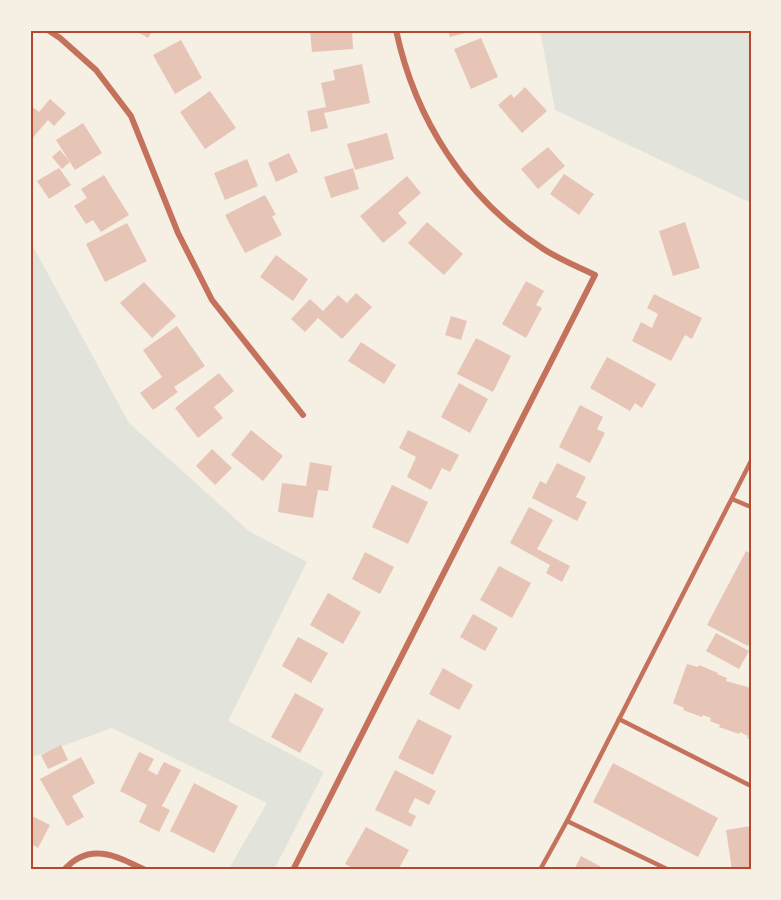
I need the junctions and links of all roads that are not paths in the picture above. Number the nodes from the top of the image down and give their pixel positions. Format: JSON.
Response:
{"nodes":[{"id":1,"x":48,"y":30,"type":"edge"},
{"id":2,"x":396,"y":30,"type":"edge"},
{"id":3,"x":303,"y":415,"type":"dead end"},
{"id":4,"x":751,"y":461,"type":"edge"},
{"id":5,"x":732,"y":499,"type":"junction"},
{"id":6,"x":751,"y":507,"type":"edge"},
{"id":7,"x":619,"y":719,"type":"junction"},
{"id":8,"x":751,"y":786,"type":"edge"},
{"id":9,"x":567,"y":821,"type":"junction"},
{"id":10,"x":64,"y":870,"type":"edge"},
{"id":11,"x":145,"y":870,"type":"edge"},
{"id":12,"x":293,"y":870,"type":"edge"},
{"id":13,"x":540,"y":870,"type":"edge"},
{"id":14,"x":669,"y":870,"type":"edge"}],
"edges":[{"from":1,"to":3,"type":"street"},
{"from":2,"to":12,"type":"street"},
{"from":4,"to":5,"type":"lane"},
{"from":5,"to":6,"type":"lane"},
{"from":5,"to":7,"type":"lane"},
{"from":7,"to":8,"type":"lane"},
{"from":7,"to":9,"type":"lane"},
{"from":9,"to":13,"type":"lane"},
{"from":9,"to":14,"type":"lane"},
{"from":10,"to":11,"type":"street"}]}
